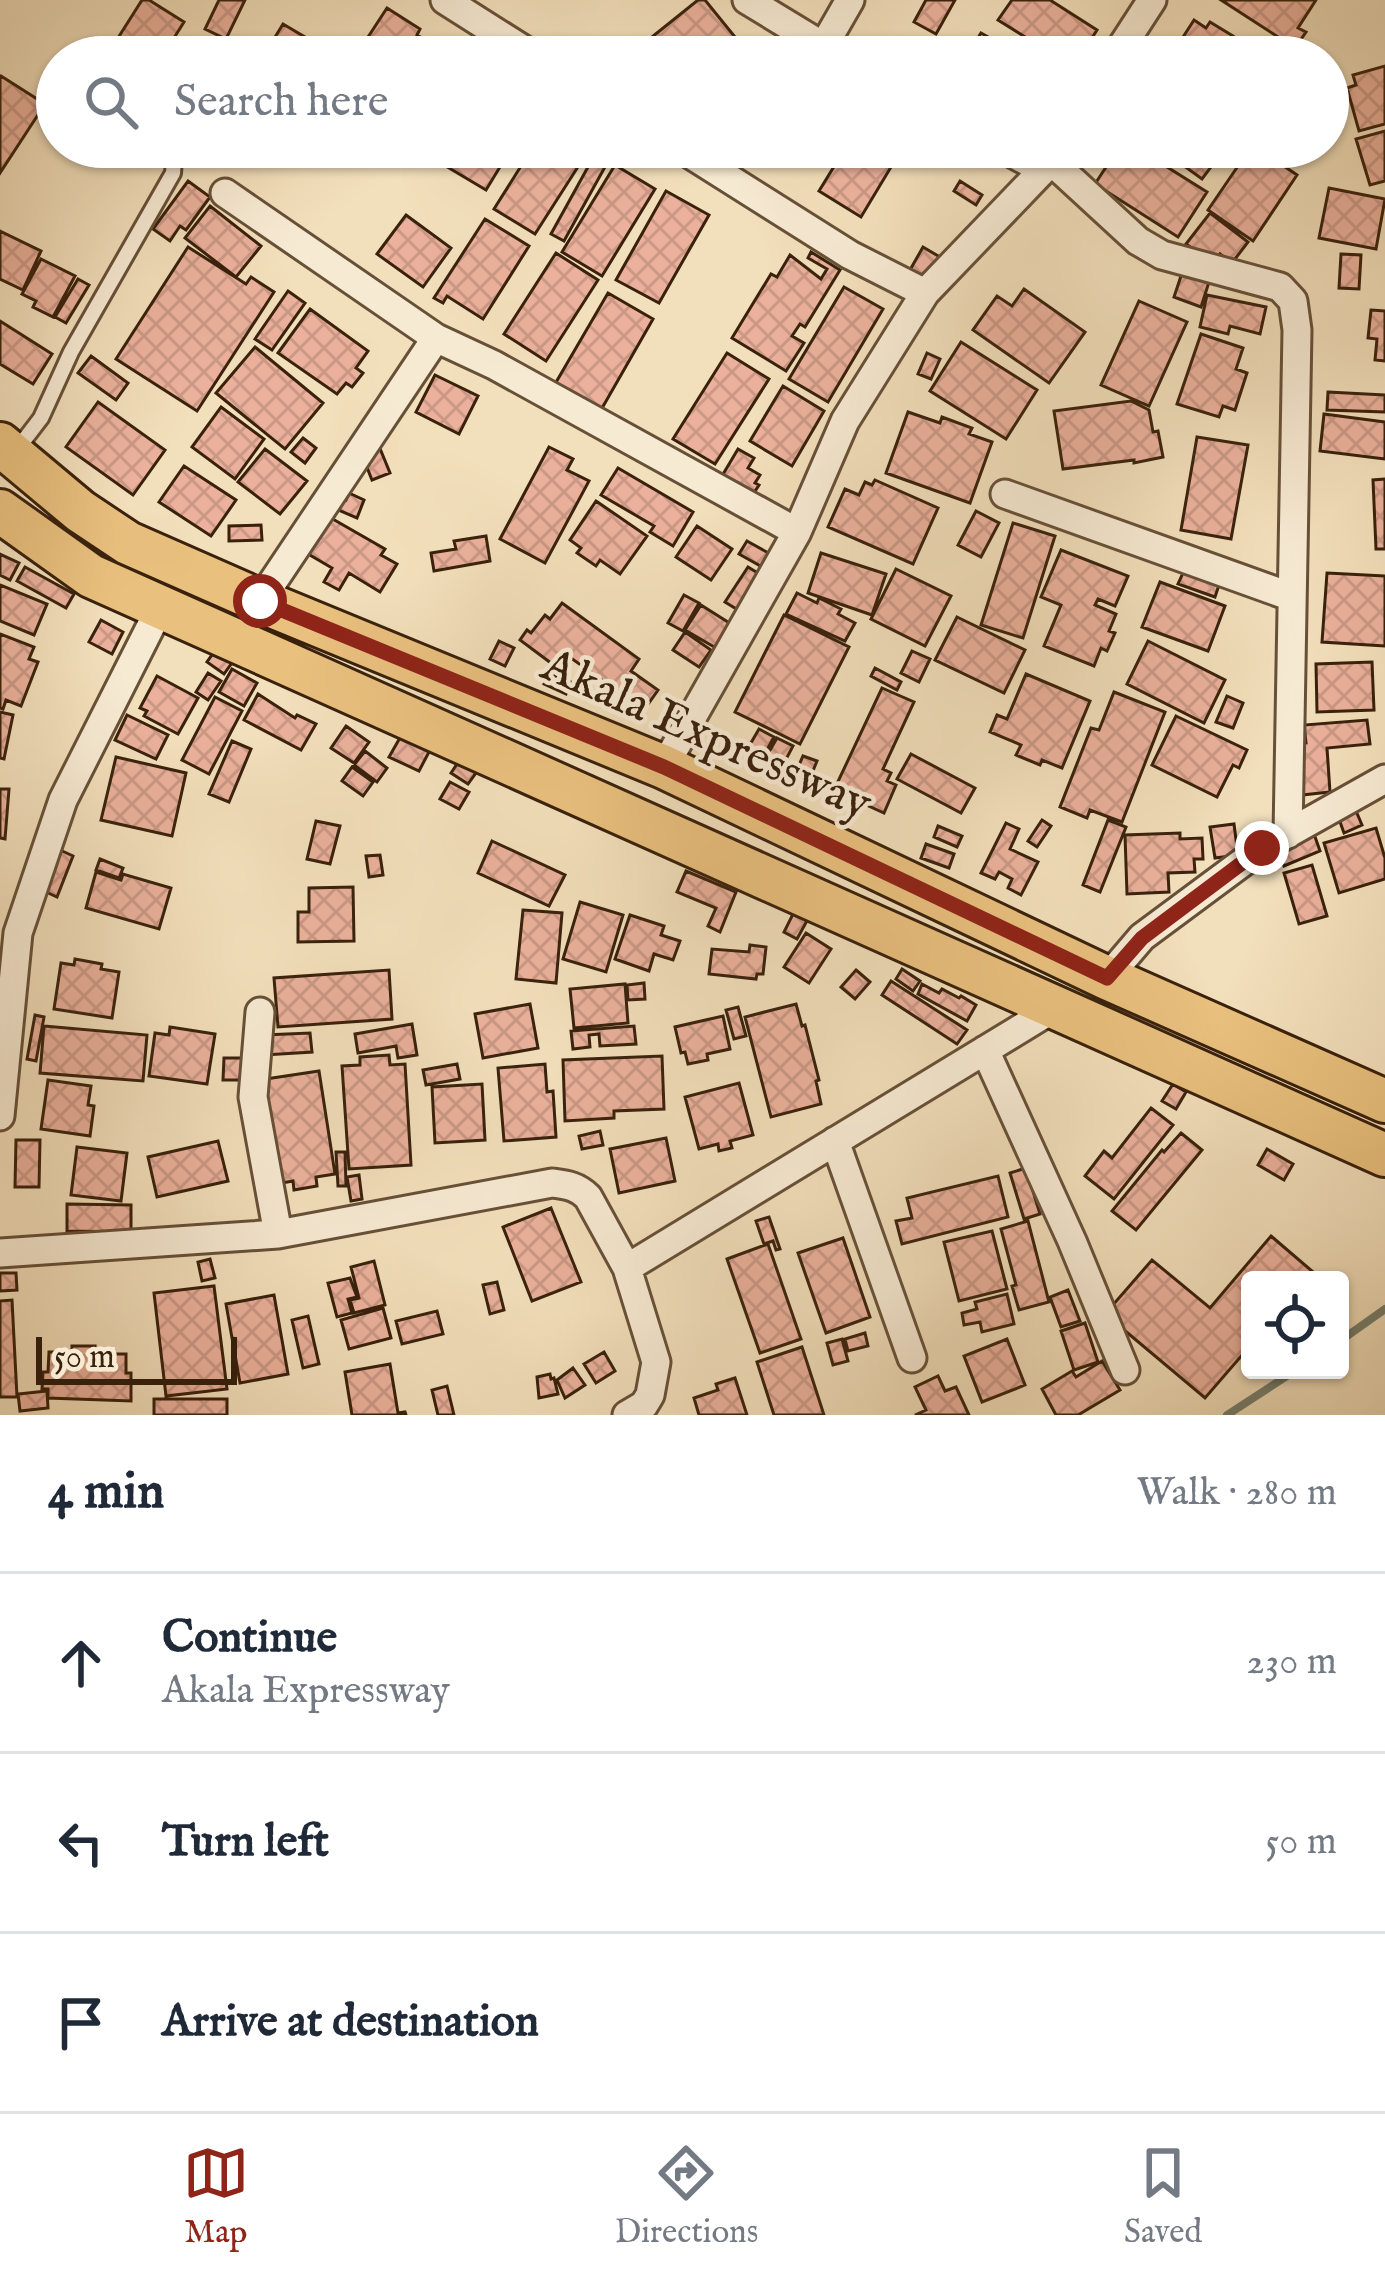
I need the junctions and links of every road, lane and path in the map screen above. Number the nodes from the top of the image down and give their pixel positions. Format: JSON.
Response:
{"nodes":[{"id":1,"x":445,"y":0,"type":"edge"},
{"id":2,"x":747,"y":0,"type":"edge"},
{"id":3,"x":850,"y":0,"type":"edge"},
{"id":4,"x":1152,"y":0,"type":"edge"},
{"id":5,"x":502,"y":36,"type":"edge"},
{"id":6,"x":806,"y":36,"type":"edge"},
{"id":7,"x":838,"y":36,"type":"edge"},
{"id":8,"x":1129,"y":36,"type":"edge"},
{"id":9,"x":175,"y":168,"type":"edge"},
{"id":10,"x":712,"y":168,"type":"edge"},
{"id":11,"x":1042,"y":168,"type":"edge"},
{"id":12,"x":1060,"y":168,"type":"edge"},
{"id":13,"x":225,"y":193,"type":"dead end"},
{"id":14,"x":926,"y":293,"type":"junction"},
{"id":15,"x":436,"y":338,"type":"junction"},
{"id":16,"x":6,"y":449,"type":"edge"},
{"id":17,"x":1005,"y":494,"type":"dead end"},
{"id":18,"x":0,"y":511,"type":"edge"},
{"id":19,"x":797,"y":532,"type":"junction"},
{"id":20,"x":1292,"y":597,"type":"junction"},
{"id":21,"x":260,"y":601,"type":"junction"},
{"id":22,"x":160,"y":606,"type":"junction"},
{"id":23,"x":664,"y":767,"type":"junction"},
{"id":24,"x":1385,"y":779,"type":"edge"},
{"id":25,"x":1288,"y":833,"type":"junction"},
{"id":26,"x":9,"y":932,"type":"edge"},
{"id":27,"x":1107,"y":978,"type":"junction"},
{"id":28,"x":1056,"y":1007,"type":"junction"},
{"id":29,"x":260,"y":1012,"type":"dead end"},
{"id":30,"x":985,"y":1050,"type":"junction"},
{"id":31,"x":1385,"y":1101,"type":"edge"},
{"id":32,"x":0,"y":1116,"type":"edge"},
{"id":33,"x":835,"y":1141,"type":"junction"},
{"id":34,"x":1385,"y":1155,"type":"edge"},
{"id":35,"x":278,"y":1234,"type":"junction"},
{"id":36,"x":0,"y":1253,"type":"edge"},
{"id":37,"x":626,"y":1268,"type":"junction"},
{"id":38,"x":912,"y":1358,"type":"dead end"},
{"id":39,"x":1125,"y":1370,"type":"dead end"},
{"id":40,"x":627,"y":1415,"type":"edge"}],
"edges":[{"from":1,"to":5,"type":"street"},
{"from":2,"to":6,"type":"street"},
{"from":3,"to":7,"type":"street"},
{"from":4,"to":8,"type":"street"},
{"from":9,"to":16,"type":"lane"},
{"from":10,"to":14,"type":"street"},
{"from":11,"to":14,"type":"street"},
{"from":12,"to":20,"type":"street"},
{"from":13,"to":15,"type":"street"},
{"from":14,"to":19,"type":"street"},
{"from":15,"to":19,"type":"street"},
{"from":15,"to":21,"type":"street"},
{"from":16,"to":21,"type":"main road","name":"Akala Expressway"},
{"from":17,"to":20,"type":"street"},
{"from":18,"to":22,"type":"main road"},
{"from":19,"to":23,"type":"street"},
{"from":20,"to":25,"type":"street"},
{"from":21,"to":23,"type":"main road","name":"Akala Expressway"},
{"from":22,"to":26,"type":"street"},
{"from":22,"to":28,"type":"main road"},
{"from":23,"to":27,"type":"main road","name":"Akala Expressway"},
{"from":24,"to":25,"type":"street"},
{"from":25,"to":27,"type":"street"},
{"from":26,"to":32,"type":"street"},
{"from":27,"to":31,"type":"main road","name":"Akala Expressway"},
{"from":28,"to":30,"type":"street"},
{"from":28,"to":34,"type":"main road"},
{"from":29,"to":35,"type":"street"},
{"from":30,"to":33,"type":"street"},
{"from":30,"to":39,"type":"street"},
{"from":33,"to":37,"type":"street"},
{"from":33,"to":38,"type":"street"},
{"from":35,"to":36,"type":"street"},
{"from":35,"to":37,"type":"street"},
{"from":37,"to":40,"type":"street"}]}
